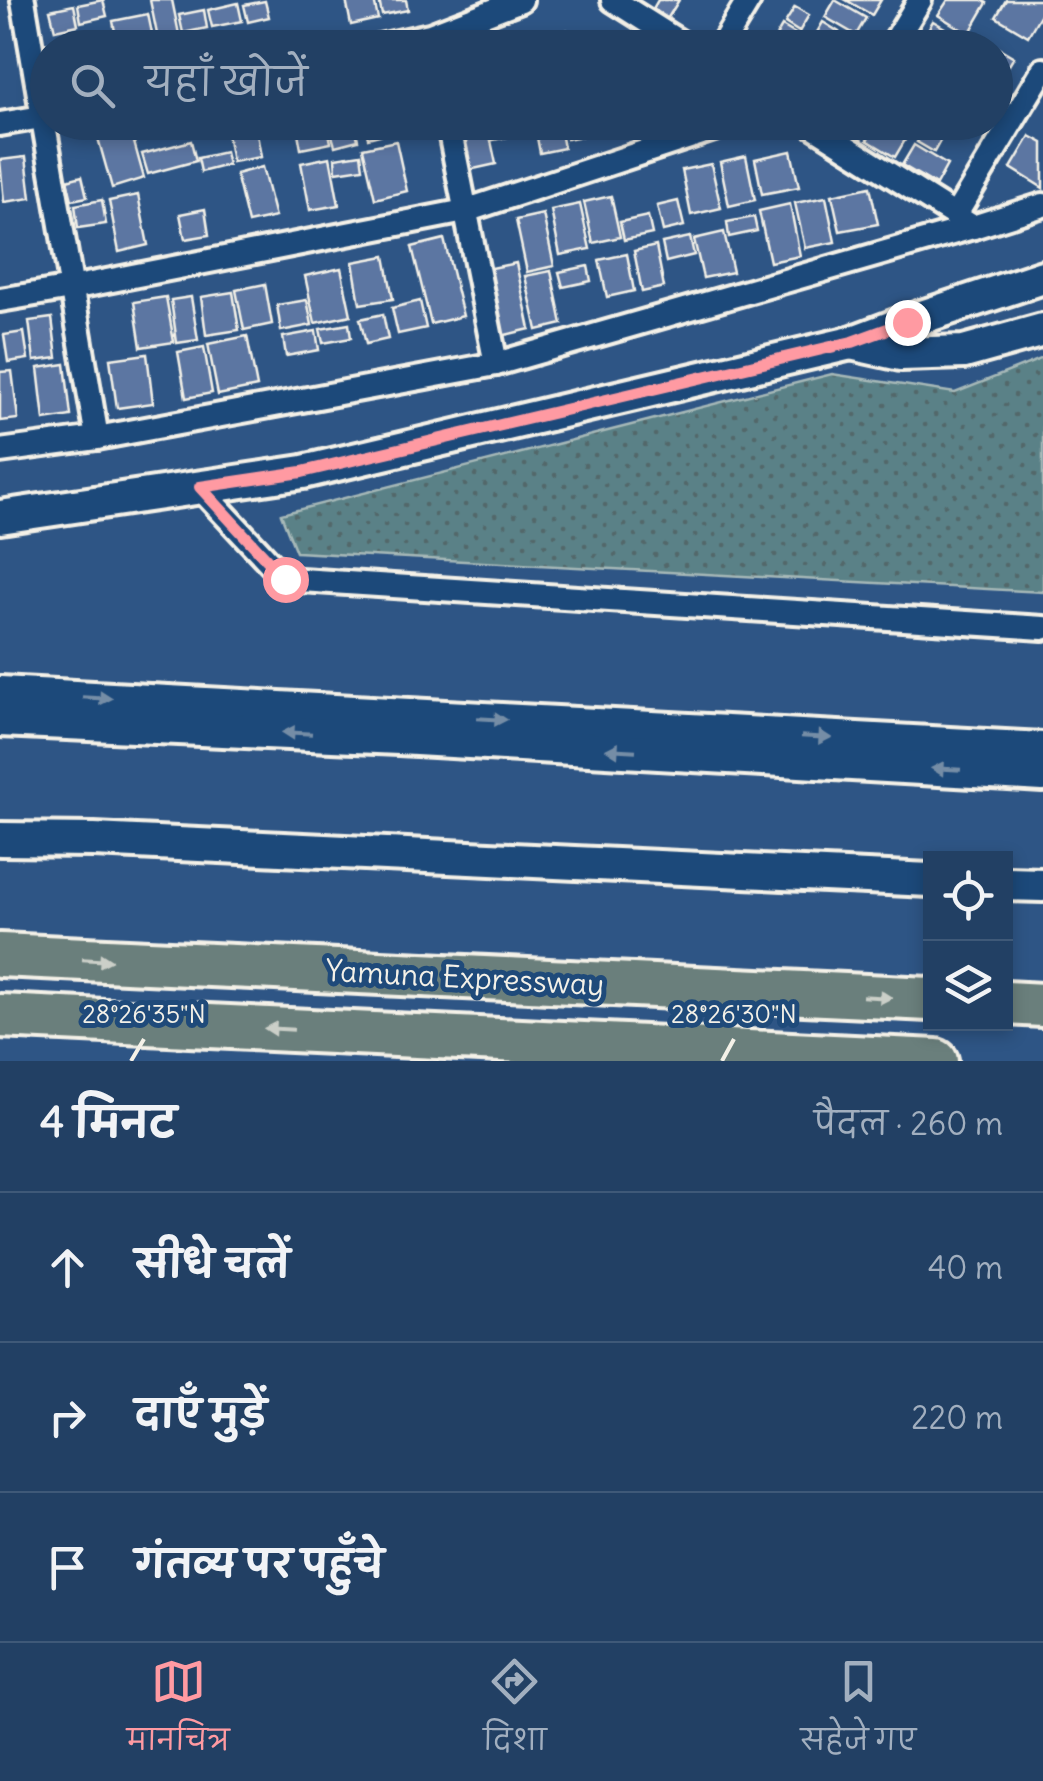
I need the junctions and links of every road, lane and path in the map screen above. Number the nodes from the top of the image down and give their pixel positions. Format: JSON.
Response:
{"nodes":[{"id":1,"x":22,"y":0,"type":"edge"},
{"id":2,"x":521,"y":0,"type":"edge"},
{"id":3,"x":614,"y":0,"type":"edge"},
{"id":4,"x":749,"y":0,"type":"edge"},
{"id":5,"x":920,"y":0,"type":"edge"},
{"id":6,"x":456,"y":30,"type":"edge"},
{"id":7,"x":661,"y":30,"type":"edge"},
{"id":8,"x":731,"y":30,"type":"edge"},
{"id":9,"x":902,"y":30,"type":"edge"},
{"id":10,"x":30,"y":40,"type":"edge"},
{"id":11,"x":1043,"y":70,"type":"edge"},
{"id":12,"x":30,"y":119,"type":"edge"},
{"id":13,"x":0,"y":124,"type":"edge"},
{"id":14,"x":1013,"y":128,"type":"edge"},
{"id":15,"x":49,"y":140,"type":"edge"},
{"id":16,"x":451,"y":140,"type":"edge"},
{"id":17,"x":681,"y":140,"type":"edge"},
{"id":18,"x":851,"y":140,"type":"edge"},
{"id":19,"x":1007,"y":140,"type":"edge"},
{"id":20,"x":1043,"y":204,"type":"edge"},
{"id":21,"x":465,"y":212,"type":"junction"},
{"id":22,"x":964,"y":222,"type":"junction"},
{"id":23,"x":1043,"y":277,"type":"edge"},
{"id":24,"x":71,"y":288,"type":"junction"},
{"id":25,"x":0,"y":300,"type":"edge"},
{"id":26,"x":1043,"y":330,"type":"edge"},
{"id":27,"x":852,"y":342,"type":"junction"},
{"id":28,"x":496,"y":364,"type":"junction"},
{"id":29,"x":97,"y":438,"type":"junction"},
{"id":30,"x":0,"y":451,"type":"edge"},
{"id":31,"x":200,"y":487,"type":"junction"},
{"id":32,"x":0,"y":516,"type":"edge"},
{"id":33,"x":1043,"y":628,"type":"edge"},
{"id":34,"x":0,"y":693,"type":"edge"},
{"id":35,"x":0,"y":720,"type":"edge"},
{"id":36,"x":1043,"y":749,"type":"edge"},
{"id":37,"x":1043,"y":775,"type":"edge"},
{"id":38,"x":0,"y":838,"type":"edge"},
{"id":39,"x":923,"y":880,"type":"edge"},
{"id":40,"x":1013,"y":884,"type":"edge"},
{"id":41,"x":1043,"y":886,"type":"edge"},
{"id":42,"x":0,"y":955,"type":"edge"},
{"id":43,"x":923,"y":999,"type":"edge"},
{"id":44,"x":1013,"y":1003,"type":"edge"},
{"id":45,"x":1043,"y":1004,"type":"edge"},
{"id":46,"x":0,"y":1016,"type":"edge"},
{"id":47,"x":936,"y":1061,"type":"edge"}],
"edges":[{"from":1,"to":10,"type":"street"},
{"from":2,"to":6,"type":"street"},
{"from":3,"to":7,"type":"street"},
{"from":4,"to":8,"type":"street"},
{"from":5,"to":9,"type":"street"},
{"from":11,"to":14,"type":"street"},
{"from":12,"to":13,"type":"street"},
{"from":15,"to":24,"type":"street"},
{"from":16,"to":21,"type":"street"},
{"from":17,"to":21,"type":"street"},
{"from":18,"to":22,"type":"street"},
{"from":19,"to":22,"type":"street"},
{"from":20,"to":22,"type":"street"},
{"from":21,"to":24,"type":"street"},
{"from":21,"to":28,"type":"street"},
{"from":22,"to":28,"type":"street"},
{"from":23,"to":27,"type":"street"},
{"from":24,"to":25,"type":"street"},
{"from":24,"to":29,"type":"street"},
{"from":26,"to":27,"type":"street"},
{"from":27,"to":31,"type":"street"},
{"from":28,"to":29,"type":"street"},
{"from":29,"to":30,"type":"street"},
{"from":31,"to":32,"type":"street"},
{"from":31,"to":33,"type":"street"},
{"from":34,"to":36,"type":"street","one_way":true},
{"from":37,"to":35,"type":"street","one_way":true},
{"from":38,"to":39,"type":"street"},
{"from":40,"to":41,"type":"street"},
{"from":42,"to":43,"type":"highway","name":"Yamuna Expressway","one_way":true},
{"from":44,"to":45,"type":"highway"},
{"from":47,"to":46,"type":"highway","name":"Yamuna Expressway","one_way":true}]}
